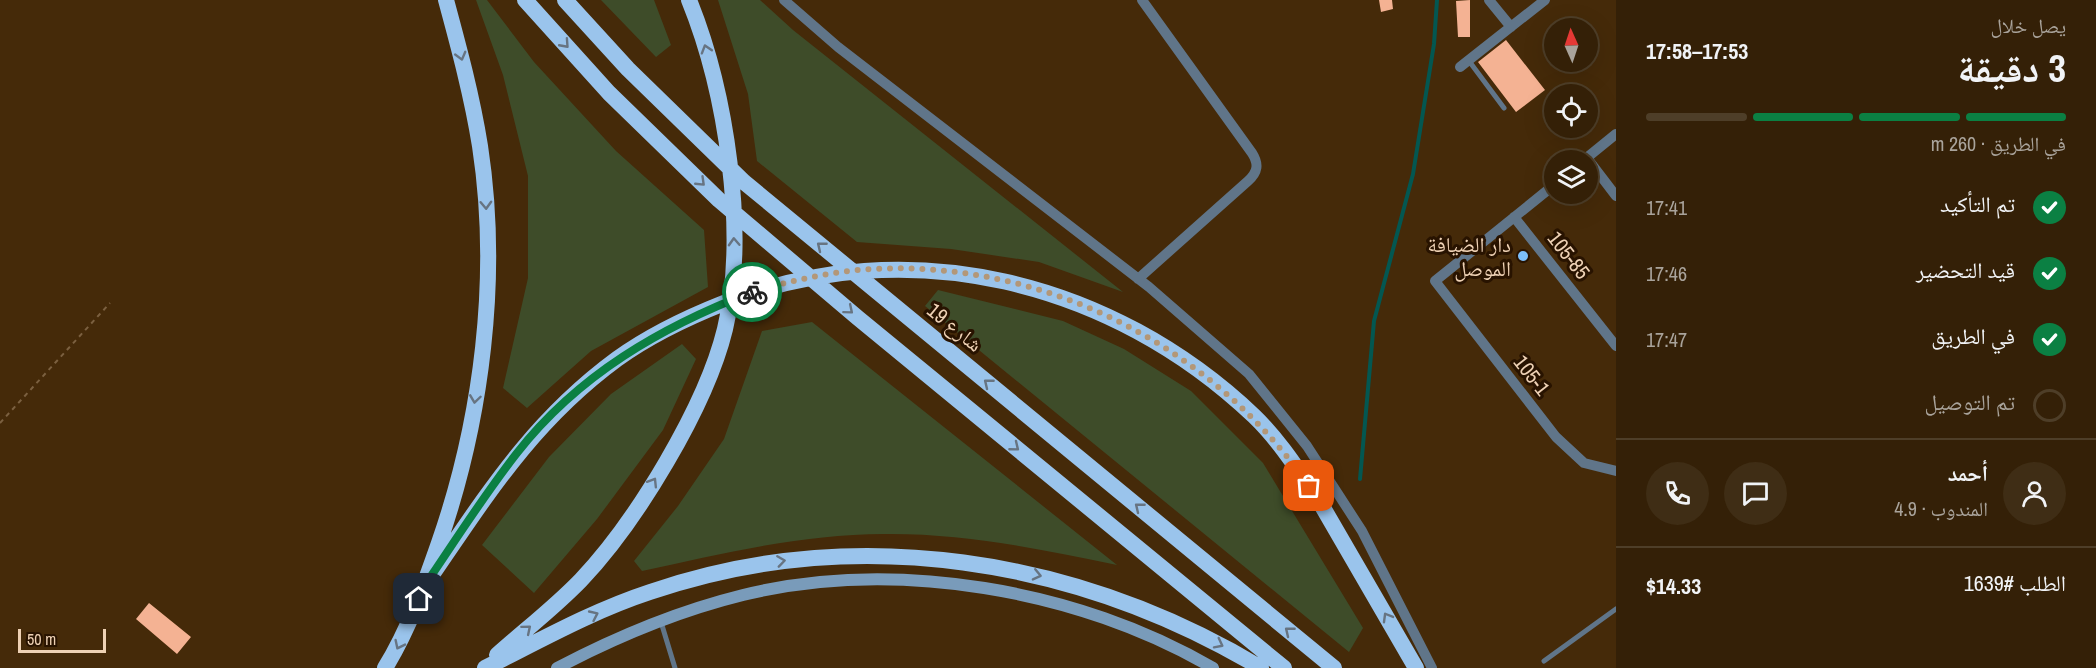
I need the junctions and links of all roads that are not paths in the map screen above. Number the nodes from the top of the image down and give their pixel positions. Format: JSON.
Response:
{"nodes":[{"id":1,"x":446,"y":0,"type":"edge"},
{"id":2,"x":525,"y":0,"type":"edge"},
{"id":3,"x":565,"y":0,"type":"edge"},
{"id":4,"x":688,"y":0,"type":"edge"},
{"id":5,"x":784,"y":0,"type":"edge"},
{"id":6,"x":1142,"y":0,"type":"edge"},
{"id":7,"x":1490,"y":0,"type":"edge"},
{"id":8,"x":1545,"y":0,"type":"edge"},
{"id":9,"x":1511,"y":27,"type":"junction"},
{"id":10,"x":1464,"y":64,"type":"joint"},
{"id":11,"x":1504,"y":108,"type":"dead end"},
{"id":12,"x":1616,"y":134,"type":"edge"},
{"id":13,"x":1597,"y":150,"type":"edge"},
{"id":14,"x":1598,"y":174,"type":"edge"},
{"id":15,"x":1544,"y":192,"type":"edge"},
{"id":16,"x":1616,"y":196,"type":"edge"},
{"id":17,"x":1514,"y":217,"type":"junction"},
{"id":18,"x":1138,"y":279,"type":"junction"},
{"id":19,"x":1616,"y":346,"type":"edge"},
{"id":20,"x":1616,"y":471,"type":"edge"},
{"id":21,"x":425,"y":585,"type":"junction"},
{"id":22,"x":1616,"y":609,"type":"edge"},
{"id":23,"x":661,"y":620,"type":"junction"},
{"id":24,"x":1544,"y":661,"type":"dead end"},
{"id":25,"x":385,"y":668,"type":"edge"},
{"id":26,"x":484,"y":668,"type":"edge"},
{"id":27,"x":557,"y":668,"type":"edge"},
{"id":28,"x":675,"y":668,"type":"edge"},
{"id":29,"x":1213,"y":668,"type":"edge"},
{"id":30,"x":1261,"y":668,"type":"edge"},
{"id":31,"x":1284,"y":668,"type":"edge"},
{"id":32,"x":1335,"y":668,"type":"edge"},
{"id":33,"x":1416,"y":668,"type":"edge"},
{"id":34,"x":1432,"y":668,"type":"edge"}],
"edges":[{"from":1,"to":21,"type":"highway","one_way":true},
{"from":2,"to":31,"type":"highway","one_way":true},
{"from":32,"to":3,"type":"highway","name":"شارع 19","one_way":true},
{"from":26,"to":4,"type":"highway","one_way":true},
{"from":5,"to":18,"type":"street"},
{"from":6,"to":18,"type":"street"},
{"from":7,"to":9,"type":"street"},
{"from":8,"to":9,"type":"street"},
{"from":9,"to":10,"type":"street"},
{"from":10,"to":11,"type":"lane"},
{"from":12,"to":13,"type":"street"},
{"from":14,"to":16,"type":"street"},
{"from":15,"to":17,"type":"street"},
{"from":17,"to":19,"type":"street","name":"105-85"},
{"from":17,"to":20,"type":"street","name":"105-1"},
{"from":18,"to":34,"type":"street"},
{"from":21,"to":25,"type":"highway","one_way":true},
{"from":33,"to":21,"type":"highway","one_way":true},
{"from":22,"to":24,"type":"lane"},
{"from":23,"to":27,"type":"main road"},
{"from":23,"to":28,"type":"lane"},
{"from":23,"to":29,"type":"main road"},
{"from":26,"to":30,"type":"highway","one_way":true}]}
